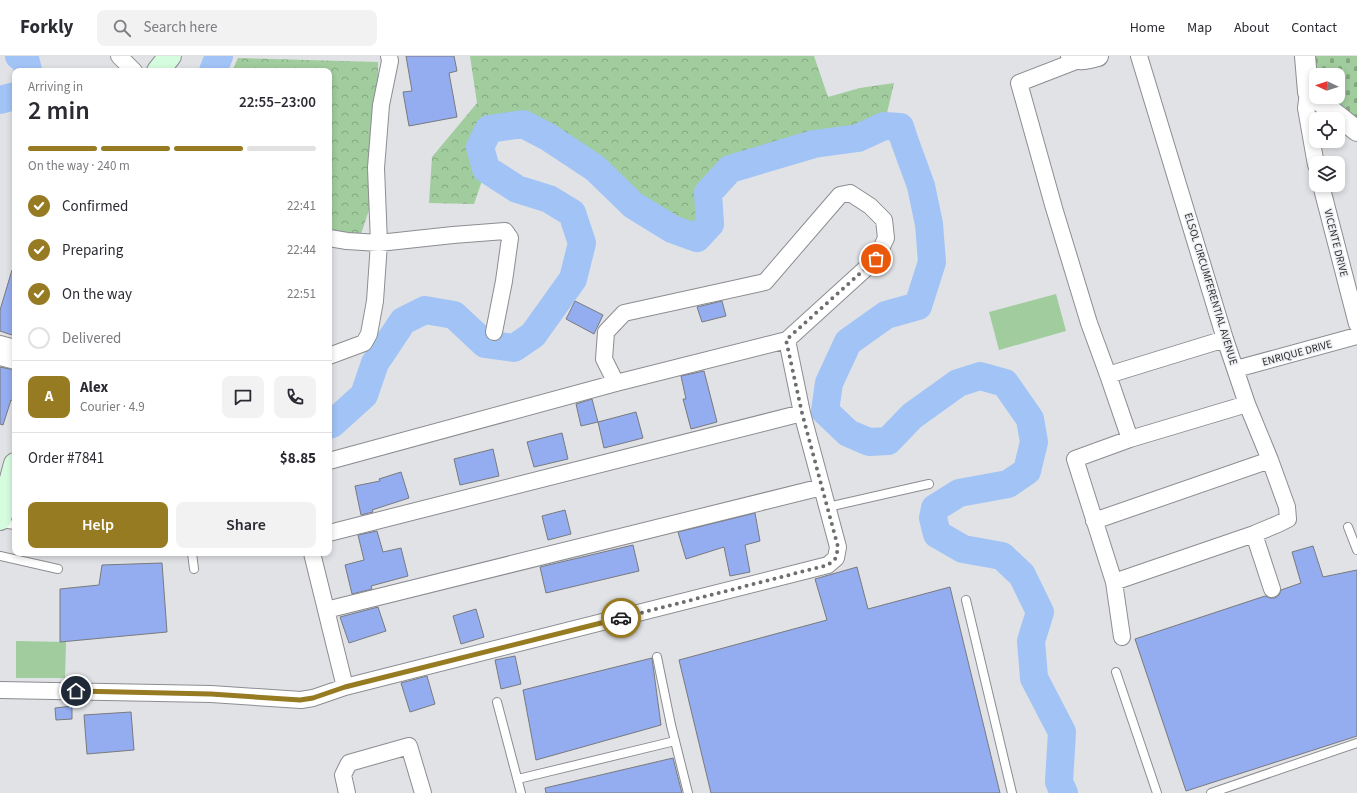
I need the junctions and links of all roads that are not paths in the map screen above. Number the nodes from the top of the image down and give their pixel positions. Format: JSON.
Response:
{"nodes":[{"id":1,"x":119,"y":56,"type":"edge"},
{"id":2,"x":170,"y":56,"type":"edge"},
{"id":3,"x":389,"y":56,"type":"edge"},
{"id":4,"x":1139,"y":56,"type":"edge"},
{"id":5,"x":1305,"y":56,"type":"edge"},
{"id":6,"x":1083,"y":57,"type":"edge"},
{"id":7,"x":131,"y":68,"type":"edge"},
{"id":8,"x":160,"y":68,"type":"edge"},
{"id":9,"x":1308,"y":92,"type":"junction"},
{"id":10,"x":1357,"y":131,"type":"edge"},
{"id":11,"x":1314,"y":156,"type":"edge"},
{"id":12,"x":1323,"y":192,"type":"edge"},
{"id":13,"x":332,"y":238,"type":"edge"},
{"id":14,"x":378,"y":243,"type":"junction"},
{"id":15,"x":1357,"y":324,"type":"edge"},
{"id":16,"x":494,"y":332,"type":"dead end"},
{"id":17,"x":1357,"y":336,"type":"edge"},
{"id":18,"x":1225,"y":339,"type":"junction"},
{"id":19,"x":786,"y":340,"type":"junction"},
{"id":20,"x":0,"y":344,"type":"edge"},
{"id":21,"x":12,"y":347,"type":"edge"},
{"id":22,"x":332,"y":355,"type":"edge"},
{"id":23,"x":0,"y":357,"type":"edge"},
{"id":24,"x":12,"y":360,"type":"edge"},
{"id":25,"x":1236,"y":369,"type":"junction"},
{"id":26,"x":1108,"y":375,"type":"junction"},
{"id":27,"x":616,"y":383,"type":"junction"},
{"id":28,"x":1247,"y":404,"type":"junction"},
{"id":29,"x":802,"y":413,"type":"junction"},
{"id":30,"x":1130,"y":439,"type":"junction"},
{"id":31,"x":332,"y":459,"type":"edge"},
{"id":32,"x":1270,"y":460,"type":"junction"},
{"id":33,"x":12,"y":475,"type":"edge"},
{"id":34,"x":929,"y":484,"type":"dead end"},
{"id":35,"x":822,"y":487,"type":"junction"},
{"id":36,"x":828,"y":507,"type":"junction"},
{"id":37,"x":0,"y":519,"type":"edge"},
{"id":38,"x":1094,"y":521,"type":"junction"},
{"id":39,"x":0,"y":523,"type":"edge"},
{"id":40,"x":12,"y":525,"type":"edge"},
{"id":41,"x":1348,"y":527,"type":"dead end"},
{"id":42,"x":332,"y":532,"type":"edge"},
{"id":43,"x":1254,"y":534,"type":"junction"},
{"id":44,"x":1357,"y":550,"type":"edge"},
{"id":45,"x":0,"y":556,"type":"edge"},
{"id":46,"x":192,"y":556,"type":"edge"},
{"id":47,"x":313,"y":556,"type":"edge"},
{"id":48,"x":58,"y":569,"type":"dead end"},
{"id":49,"x":194,"y":569,"type":"dead end"},
{"id":50,"x":1114,"y":582,"type":"junction"},
{"id":51,"x":1272,"y":589,"type":"dead end"},
{"id":52,"x":966,"y":600,"type":"dead end"},
{"id":53,"x":326,"y":610,"type":"junction"},
{"id":54,"x":1122,"y":637,"type":"dead end"},
{"id":55,"x":657,"y":658,"type":"dead end"},
{"id":56,"x":1116,"y":672,"type":"dead end"},
{"id":57,"x":345,"y":687,"type":"junction"},
{"id":58,"x":0,"y":690,"type":"edge"},
{"id":59,"x":497,"y":702,"type":"dead end"},
{"id":60,"x":675,"y":741,"type":"junction"},
{"id":61,"x":1357,"y":743,"type":"edge"},
{"id":62,"x":518,"y":779,"type":"junction"},
{"id":63,"x":347,"y":793,"type":"edge"},
{"id":64,"x":423,"y":793,"type":"edge"},
{"id":65,"x":521,"y":793,"type":"edge"},
{"id":66,"x":688,"y":793,"type":"edge"},
{"id":67,"x":1012,"y":793,"type":"edge"},
{"id":68,"x":1157,"y":793,"type":"edge"},
{"id":69,"x":1211,"y":793,"type":"edge"}],
"edges":[{"from":1,"to":7,"type":"street"},
{"from":2,"to":8,"type":"main road"},
{"from":3,"to":14,"type":"street"},
{"from":4,"to":18,"type":"street","name":"ELSOL CIRCUMFERENTIAL AVENUE"},
{"from":5,"to":9,"type":"street"},
{"from":6,"to":26,"type":"street"},
{"from":9,"to":10,"type":"street"},
{"from":9,"to":11,"type":"street"},
{"from":12,"to":15,"type":"street","name":"VICENTE DRIVE"},
{"from":13,"to":14,"type":"street"},
{"from":14,"to":16,"type":"street"},
{"from":14,"to":22,"type":"street"},
{"from":17,"to":25,"type":"street","name":"ENRIQUE DRIVE"},
{"from":18,"to":25,"type":"street","name":"ELSOL CIRCUMFERENTIAL AVENUE"},
{"from":18,"to":26,"type":"street"},
{"from":19,"to":27,"type":"street"},
{"from":19,"to":27,"type":"street"},
{"from":19,"to":29,"type":"street"},
{"from":20,"to":21,"type":"street"},
{"from":23,"to":24,"type":"street"},
{"from":25,"to":28,"type":"street","name":"ELSOL CIRCUMFERENTIAL AVENUE"},
{"from":26,"to":30,"type":"street"},
{"from":27,"to":31,"type":"street"},
{"from":28,"to":30,"type":"street"},
{"from":28,"to":32,"type":"street","name":"ELSOL CIRCUMFERENTIAL AVENUE"},
{"from":29,"to":35,"type":"street"},
{"from":29,"to":42,"type":"street"},
{"from":30,"to":38,"type":"street"},
{"from":32,"to":38,"type":"street"},
{"from":32,"to":43,"type":"street","name":"ELSOL CIRCUMFERENTIAL AVENUE"},
{"from":33,"to":37,"type":"main road"},
{"from":34,"to":36,"type":"lane"},
{"from":35,"to":36,"type":"street"},
{"from":35,"to":53,"type":"street"},
{"from":36,"to":57,"type":"street"},
{"from":38,"to":50,"type":"street"},
{"from":39,"to":40,"type":"lane"},
{"from":41,"to":44,"type":"lane"},
{"from":43,"to":50,"type":"street"},
{"from":43,"to":51,"type":"street"},
{"from":45,"to":48,"type":"lane"},
{"from":46,"to":49,"type":"lane"},
{"from":47,"to":53,"type":"street"},
{"from":50,"to":54,"type":"street"},
{"from":52,"to":67,"type":"lane"},
{"from":53,"to":57,"type":"street"},
{"from":55,"to":60,"type":"lane"},
{"from":56,"to":68,"type":"lane"},
{"from":57,"to":58,"type":"street"},
{"from":59,"to":62,"type":"lane"},
{"from":60,"to":62,"type":"lane"},
{"from":60,"to":66,"type":"lane"},
{"from":61,"to":69,"type":"lane"},
{"from":62,"to":65,"type":"lane"},
{"from":63,"to":64,"type":"street"}]}
